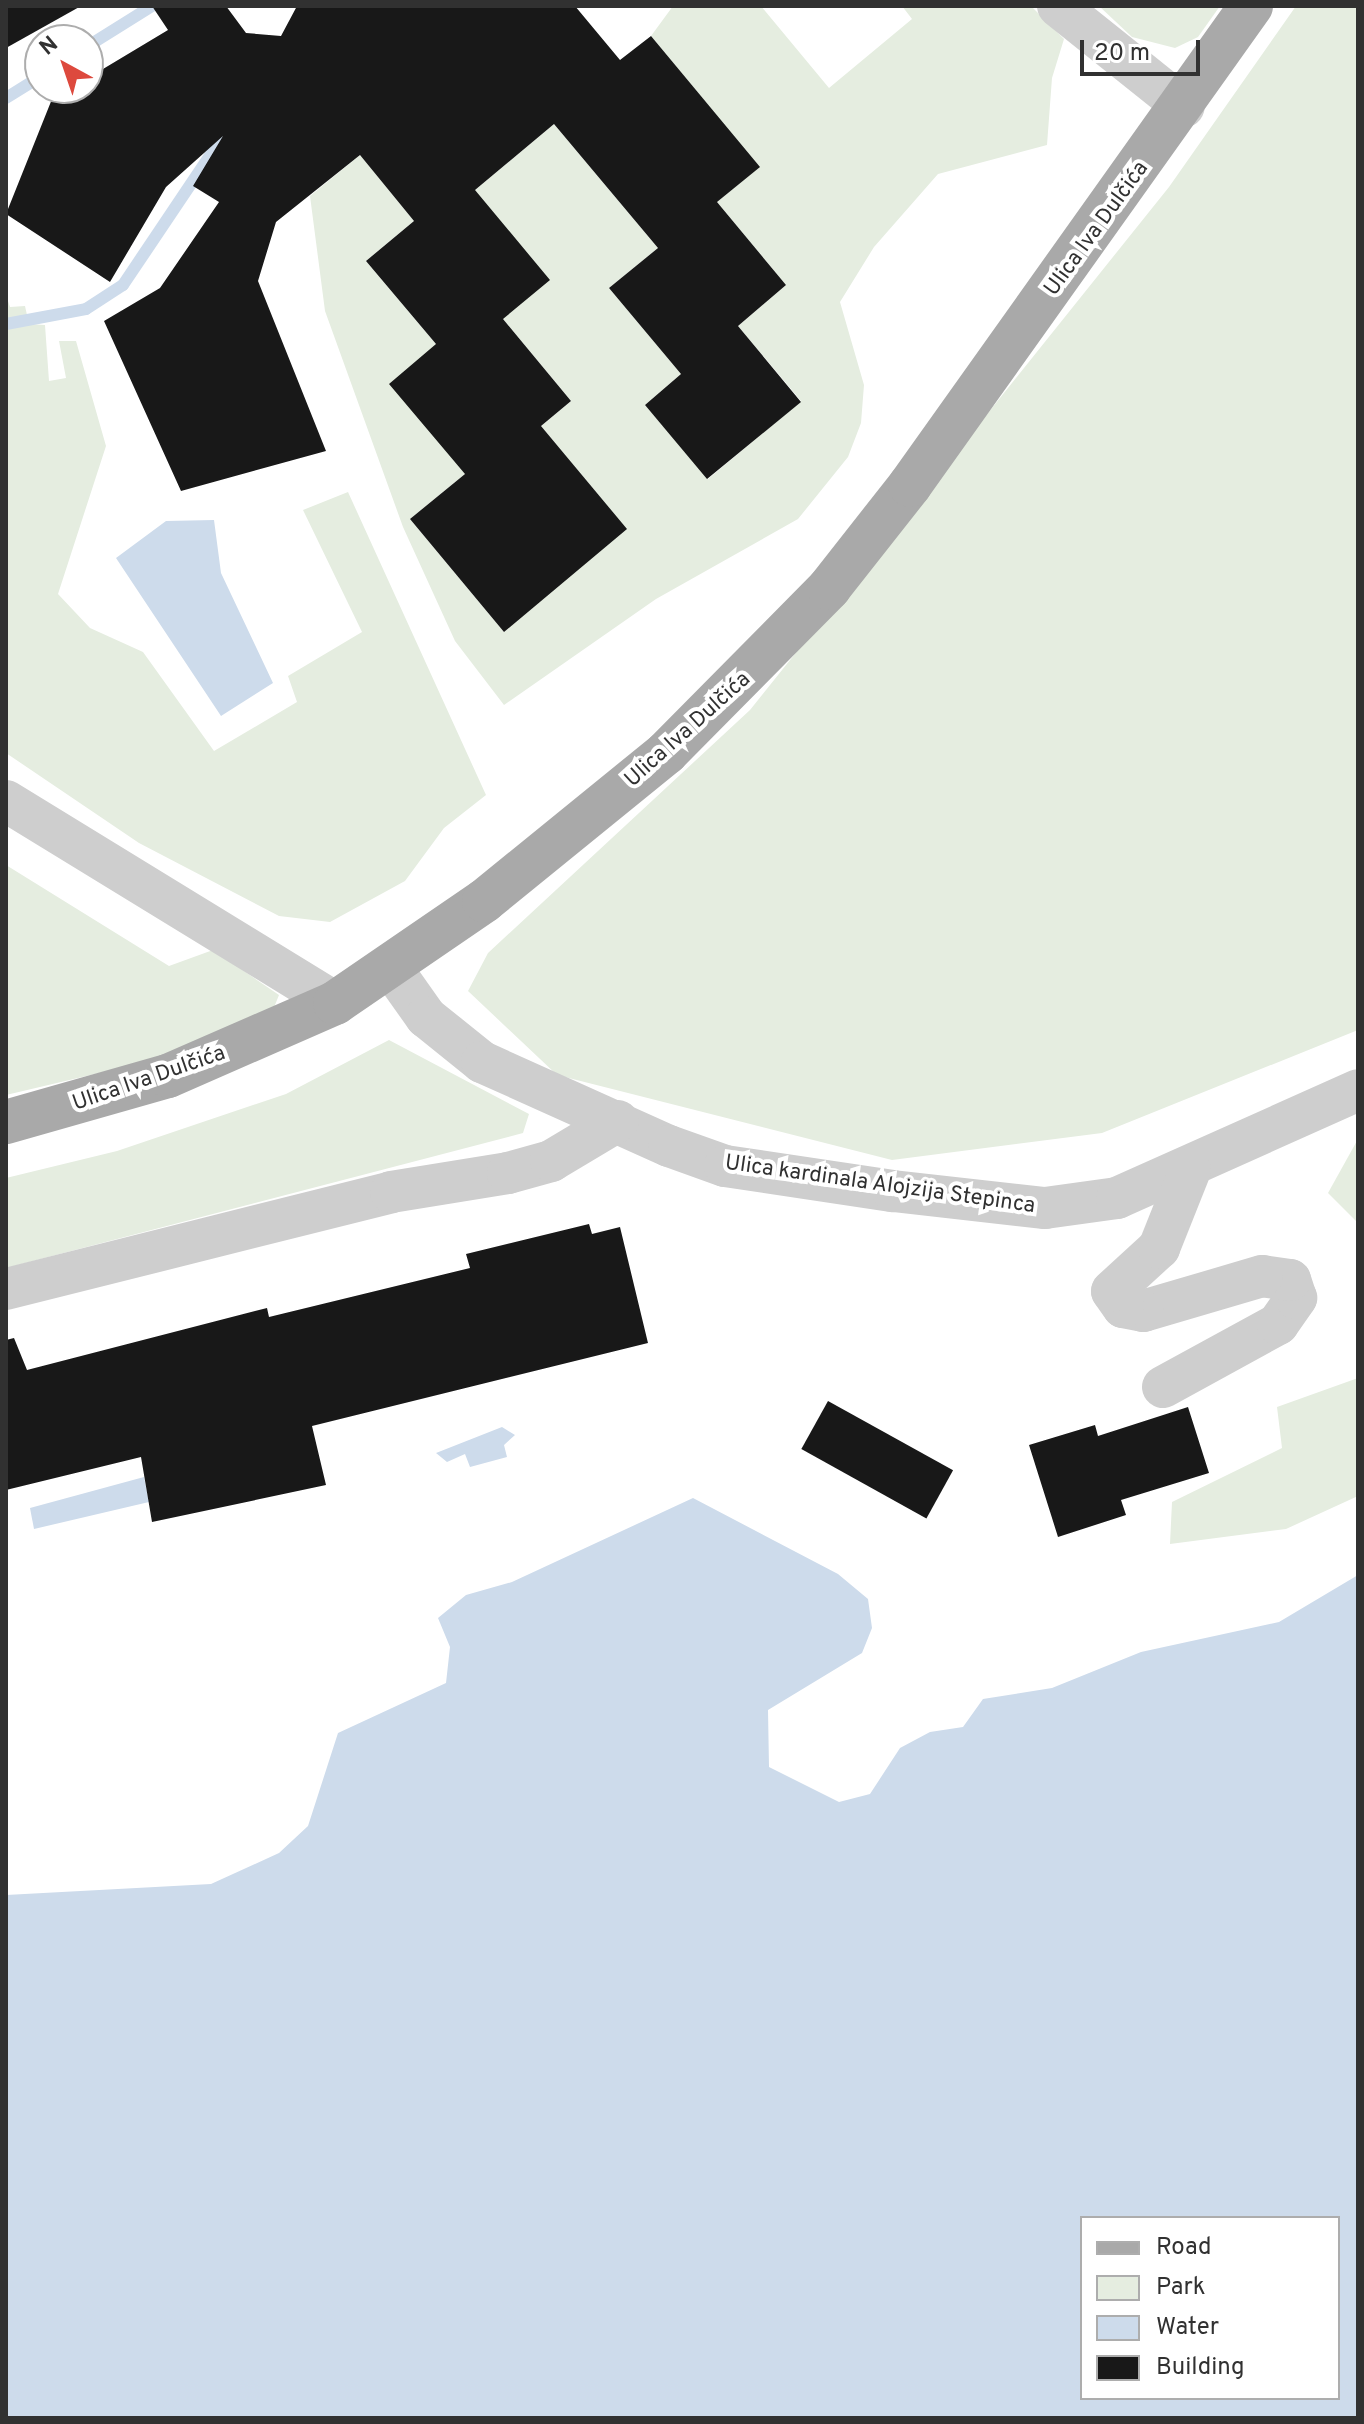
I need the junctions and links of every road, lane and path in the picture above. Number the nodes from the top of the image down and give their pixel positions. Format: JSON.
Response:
{"nodes":[{"id":1,"x":1058,"y":6,"type":"edge"},
{"id":2,"x":1251,"y":6,"type":"edge"},
{"id":3,"x":1184,"y":107,"type":"junction"},
{"id":4,"x":6,"y":801,"type":"edge"},
{"id":5,"x":392,"y":969,"type":"junction"},
{"id":6,"x":335,"y":1003,"type":"junction"},
{"id":7,"x":1358,"y":1090,"type":"edge"},
{"id":8,"x":618,"y":1121,"type":"junction"},
{"id":9,"x":6,"y":1122,"type":"edge"},
{"id":10,"x":1190,"y":1170,"type":"junction"},
{"id":11,"x":6,"y":1289,"type":"edge"},
{"id":12,"x":1163,"y":1387,"type":"dead end"}],
"edges":[{"from":1,"to":3,"type":"street"},
{"from":2,"to":3,"type":"main road","name":"Ulica Iva Dulčića"},
{"from":3,"to":5,"type":"main road","name":"Ulica Iva Dulčića"},
{"from":4,"to":6,"type":"street"},
{"from":5,"to":6,"type":"main road","name":"Ulica Iva Dulčića"},
{"from":5,"to":8,"type":"street","name":"Ulica kardinala Alojzija Stepinca"},
{"from":6,"to":9,"type":"main road","name":"Ulica Iva Dulčića"},
{"from":7,"to":10,"type":"street","name":"Ulica kardinala Alojzija Stepinca"},
{"from":8,"to":10,"type":"street","name":"Ulica kardinala Alojzija Stepinca"},
{"from":8,"to":11,"type":"street"},
{"from":10,"to":12,"type":"street"}]}
